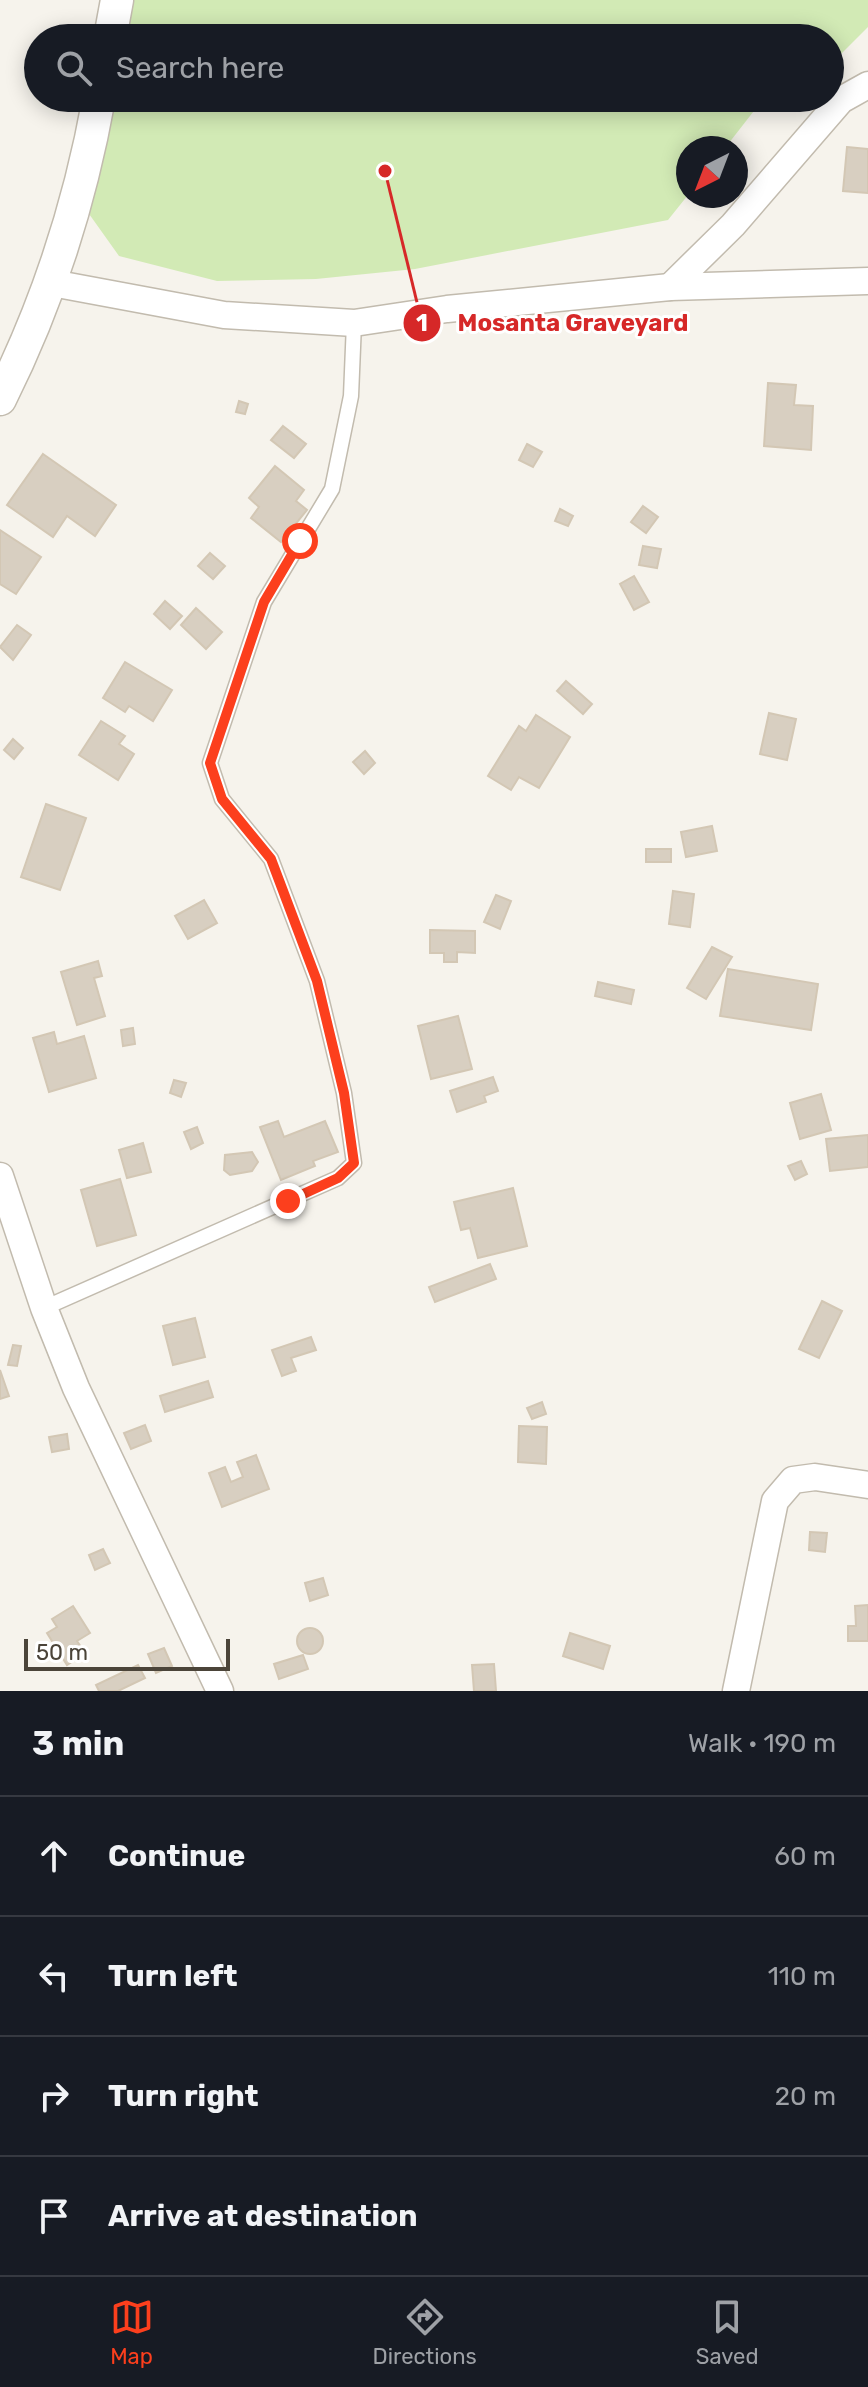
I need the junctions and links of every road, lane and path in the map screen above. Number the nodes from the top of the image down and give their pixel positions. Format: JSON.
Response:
{"nodes":[{"id":1,"x":117,"y":0,"type":"edge"},
{"id":2,"x":113,"y":24,"type":"edge"},
{"id":3,"x":868,"y":85,"type":"edge"},
{"id":4,"x":844,"y":98,"type":"edge"},
{"id":5,"x":97,"y":112,"type":"edge"},
{"id":6,"x":831,"y":112,"type":"edge"},
{"id":7,"x":868,"y":281,"type":"edge"},
{"id":8,"x":52,"y":283,"type":"junction"},
{"id":9,"x":670,"y":287,"type":"junction"},
{"id":10,"x":354,"y":323,"type":"junction"},
{"id":11,"x":0,"y":399,"type":"edge"},
{"id":12,"x":0,"y":1176,"type":"edge"},
{"id":13,"x":44,"y":1308,"type":"junction"},
{"id":14,"x":868,"y":1485,"type":"edge"},
{"id":15,"x":220,"y":1691,"type":"edge"},
{"id":16,"x":736,"y":1691,"type":"edge"}],
"edges":[{"from":1,"to":2,"type":"street"},
{"from":3,"to":4,"type":"street"},
{"from":5,"to":8,"type":"street"},
{"from":6,"to":9,"type":"street"},
{"from":7,"to":9,"type":"street"},
{"from":8,"to":10,"type":"street"},
{"from":8,"to":11,"type":"street"},
{"from":9,"to":10,"type":"street"},
{"from":10,"to":13,"type":"lane"},
{"from":12,"to":13,"type":"street"},
{"from":13,"to":15,"type":"street"},
{"from":14,"to":16,"type":"street"}]}
